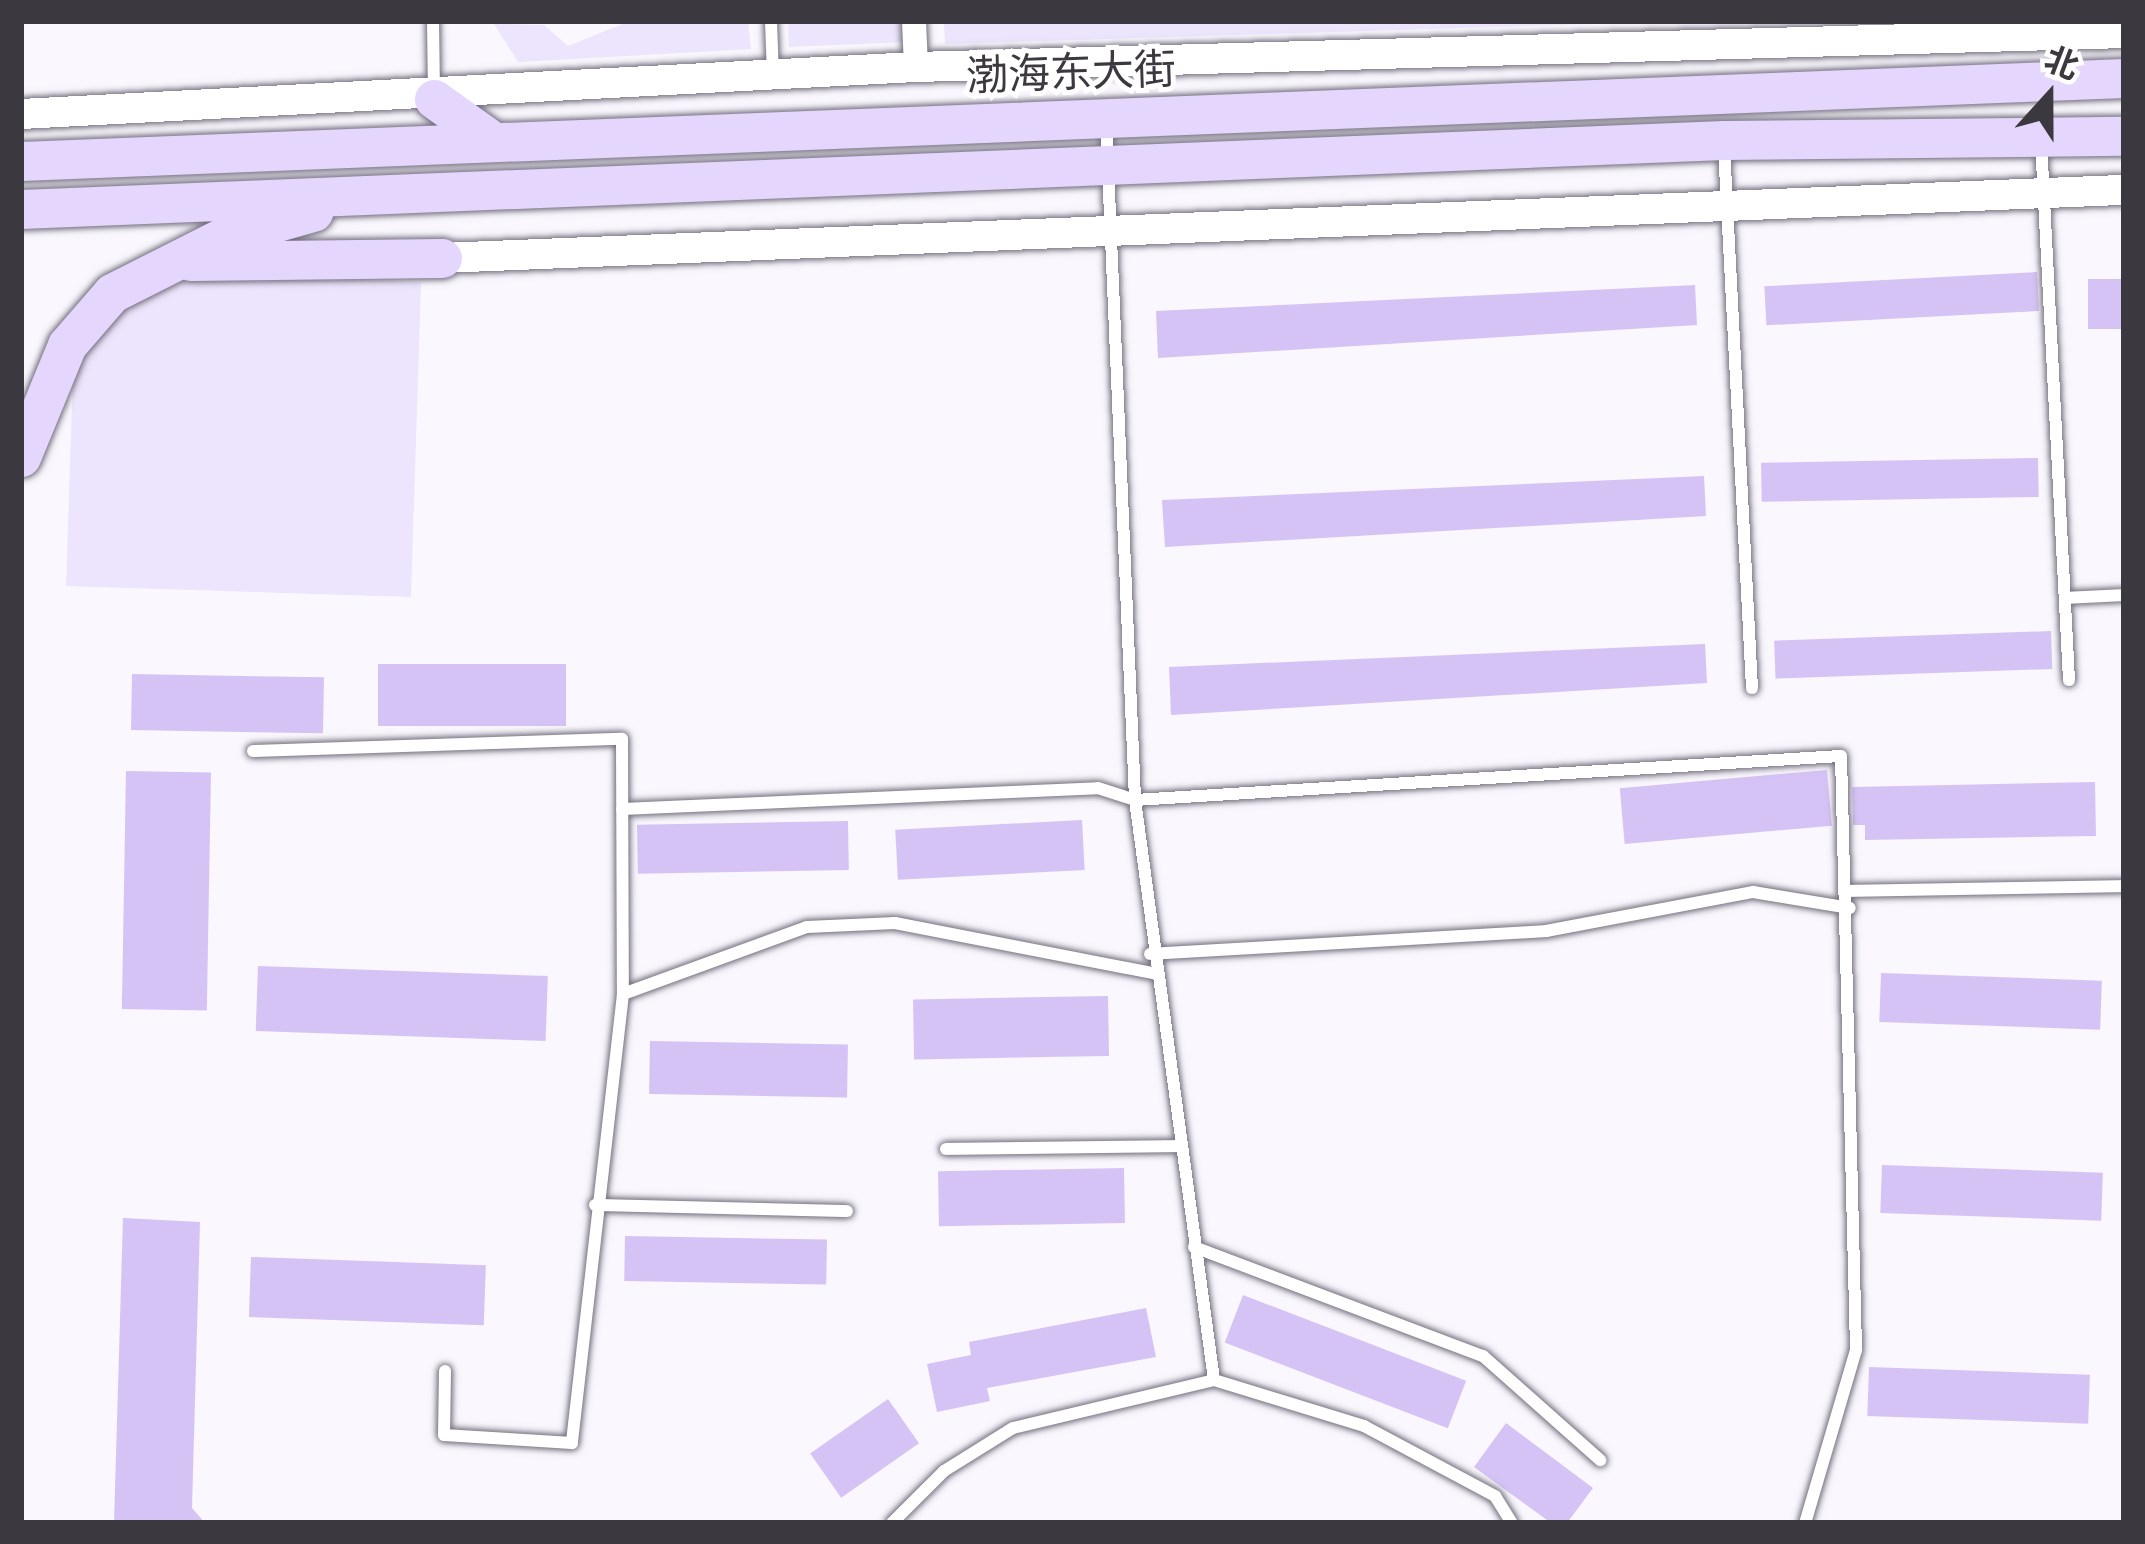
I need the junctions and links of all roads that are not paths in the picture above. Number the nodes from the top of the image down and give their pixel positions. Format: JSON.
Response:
{"nodes":[{"id":1,"x":433,"y":21,"type":"edge"},
{"id":2,"x":771,"y":21,"type":"edge"},
{"id":3,"x":914,"y":21,"type":"edge"},
{"id":4,"x":2124,"y":33,"type":"edge"},
{"id":5,"x":916,"y":67,"type":"junction"},
{"id":6,"x":773,"y":76,"type":"junction"},
{"id":7,"x":2124,"y":78,"type":"edge"},
{"id":8,"x":434,"y":99,"type":"junction"},
{"id":9,"x":21,"y":114,"type":"edge"},
{"id":10,"x":1106,"y":118,"type":"junction"},
{"id":11,"x":2124,"y":136,"type":"edge"},
{"id":12,"x":2041,"y":138,"type":"junction"},
{"id":13,"x":1724,"y":140,"type":"junction"},
{"id":14,"x":494,"y":142,"type":"junction"},
{"id":15,"x":21,"y":160,"type":"edge"},
{"id":16,"x":1108,"y":164,"type":"junction"},
{"id":17,"x":2124,"y":190,"type":"edge"},
{"id":18,"x":2043,"y":193,"type":"junction"},
{"id":19,"x":375,"y":194,"type":"junction"},
{"id":20,"x":1727,"y":204,"type":"junction"},
{"id":21,"x":21,"y":209,"type":"edge"},
{"id":22,"x":1111,"y":227,"type":"junction"},
{"id":23,"x":442,"y":258,"type":"joint"},
{"id":24,"x":166,"y":262,"type":"junction"},
{"id":25,"x":21,"y":457,"type":"edge"},
{"id":26,"x":2124,"y":595,"type":"edge"},
{"id":27,"x":2065,"y":598,"type":"junction"},
{"id":28,"x":2069,"y":680,"type":"dead end"},
{"id":29,"x":1752,"y":688,"type":"dead end"},
{"id":30,"x":253,"y":751,"type":"dead end"},
{"id":31,"x":1135,"y":800,"type":"junction"},
{"id":32,"x":622,"y":809,"type":"junction"},
{"id":33,"x":2124,"y":886,"type":"edge"},
{"id":34,"x":1849,"y":891,"type":"junction"},
{"id":35,"x":1850,"y":908,"type":"junction"},
{"id":36,"x":1150,"y":954,"type":"junction"},
{"id":37,"x":1153,"y":974,"type":"junction"},
{"id":38,"x":623,"y":994,"type":"junction"},
{"id":39,"x":1179,"y":1146,"type":"junction"},
{"id":40,"x":946,"y":1149,"type":"dead end"},
{"id":41,"x":595,"y":1205,"type":"junction"},
{"id":42,"x":847,"y":1211,"type":"dead end"},
{"id":43,"x":1194,"y":1247,"type":"junction"},
{"id":44,"x":445,"y":1371,"type":"dead end"},
{"id":45,"x":1214,"y":1380,"type":"junction"},
{"id":46,"x":1600,"y":1460,"type":"dead end"},
{"id":47,"x":892,"y":1523,"type":"edge"},
{"id":48,"x":1513,"y":1523,"type":"edge"},
{"id":49,"x":1805,"y":1523,"type":"edge"}],
"edges":[{"from":1,"to":8,"type":"lane"},
{"from":2,"to":6,"type":"lane"},
{"from":3,"to":5,"type":"street"},
{"from":4,"to":5,"type":"street","name":"渤海东大街"},
{"from":5,"to":6,"type":"street","name":"渤海东大街"},
{"from":6,"to":8,"type":"street","name":"渤海东大街"},
{"from":7,"to":10,"type":"highway","name":"渤海东大街"},
{"from":8,"to":9,"type":"street","name":"渤海东大街"},
{"from":8,"to":14,"type":"highway"},
{"from":10,"to":14,"type":"highway","name":"渤海东大街"},
{"from":10,"to":16,"type":"lane"},
{"from":11,"to":12,"type":"highway"},
{"from":12,"to":13,"type":"highway"},
{"from":12,"to":18,"type":"lane"},
{"from":13,"to":16,"type":"highway"},
{"from":13,"to":20,"type":"lane"},
{"from":14,"to":15,"type":"highway","name":"渤海东大街"},
{"from":16,"to":19,"type":"highway"},
{"from":16,"to":22,"type":"lane"},
{"from":17,"to":18,"type":"street"},
{"from":18,"to":20,"type":"street"},
{"from":18,"to":27,"type":"lane"},
{"from":19,"to":21,"type":"highway"},
{"from":19,"to":24,"type":"highway"},
{"from":20,"to":22,"type":"street"},
{"from":20,"to":29,"type":"lane"},
{"from":22,"to":23,"type":"street"},
{"from":22,"to":31,"type":"lane"},
{"from":23,"to":24,"type":"highway"},
{"from":24,"to":25,"type":"highway"},
{"from":26,"to":27,"type":"lane"},
{"from":27,"to":28,"type":"lane"},
{"from":30,"to":32,"type":"lane"},
{"from":31,"to":32,"type":"lane"},
{"from":31,"to":34,"type":"lane"},
{"from":31,"to":36,"type":"lane"},
{"from":32,"to":38,"type":"lane"},
{"from":33,"to":34,"type":"lane"},
{"from":34,"to":35,"type":"lane"},
{"from":35,"to":36,"type":"lane"},
{"from":35,"to":49,"type":"lane"},
{"from":36,"to":37,"type":"lane"},
{"from":37,"to":38,"type":"lane"},
{"from":37,"to":39,"type":"lane"},
{"from":38,"to":41,"type":"lane"},
{"from":39,"to":40,"type":"lane"},
{"from":39,"to":43,"type":"lane"},
{"from":41,"to":42,"type":"lane"},
{"from":41,"to":44,"type":"lane"},
{"from":43,"to":45,"type":"lane"},
{"from":43,"to":46,"type":"lane"},
{"from":45,"to":47,"type":"lane"},
{"from":45,"to":48,"type":"lane"}]}
